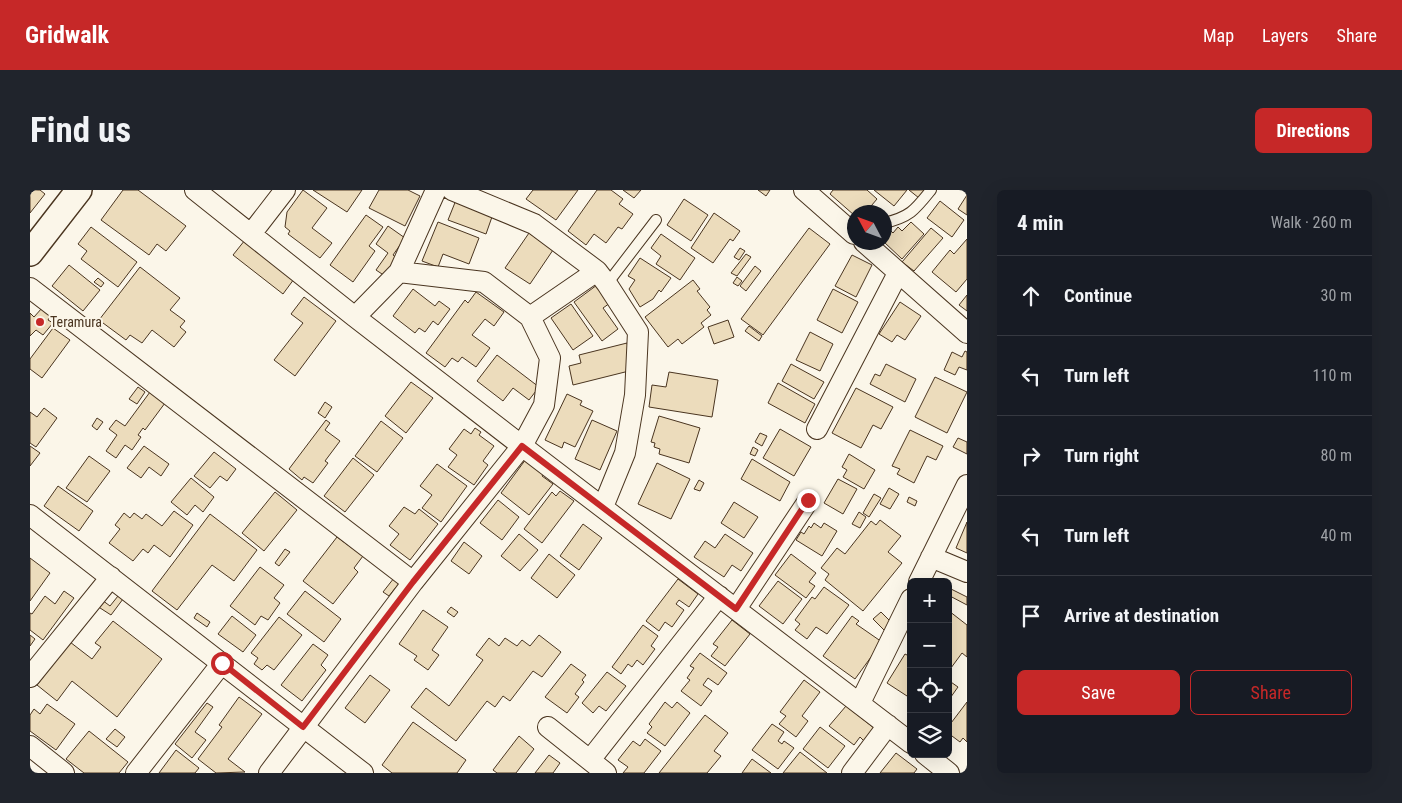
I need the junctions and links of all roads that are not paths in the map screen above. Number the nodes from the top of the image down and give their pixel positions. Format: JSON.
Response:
{"nodes":[{"id":1,"x":79,"y":190,"type":"edge"},
{"id":2,"x":195,"y":190,"type":"edge"},
{"id":3,"x":285,"y":190,"type":"edge"},
{"id":4,"x":436,"y":190,"type":"edge"},
{"id":5,"x":452,"y":190,"type":"edge"},
{"id":6,"x":804,"y":190,"type":"edge"},
{"id":7,"x":932,"y":190,"type":"edge"},
{"id":8,"x":656,"y":220,"type":"dead end"},
{"id":9,"x":892,"y":221,"type":"edge"},
{"id":10,"x":847,"y":226,"type":"edge"},
{"id":11,"x":251,"y":234,"type":"junction"},
{"id":12,"x":873,"y":250,"type":"edge"},
{"id":13,"x":30,"y":254,"type":"edge"},
{"id":14,"x":399,"y":272,"type":"junction"},
{"id":15,"x":898,"y":273,"type":"junction"},
{"id":16,"x":602,"y":278,"type":"junction"},
{"id":17,"x":30,"y":288,"type":"edge"},
{"id":18,"x":355,"y":317,"type":"junction"},
{"id":19,"x":530,"y":317,"type":"junction"},
{"id":20,"x":967,"y":333,"type":"edge"},
{"id":21,"x":817,"y":429,"type":"dead end"},
{"id":22,"x":522,"y":446,"type":"junction"},
{"id":23,"x":967,"y":485,"type":"edge"},
{"id":24,"x":808,"y":500,"type":"dead end"},
{"id":25,"x":603,"y":507,"type":"junction"},
{"id":26,"x":30,"y":514,"type":"edge"},
{"id":27,"x":931,"y":558,"type":"junction"},
{"id":28,"x":967,"y":572,"type":"edge"},
{"id":29,"x":111,"y":577,"type":"junction"},
{"id":30,"x":921,"y":578,"type":"edge"},
{"id":31,"x":413,"y":582,"type":"junction"},
{"id":32,"x":719,"y":596,"type":"junction"},
{"id":33,"x":907,"y":607,"type":"edge"},
{"id":34,"x":736,"y":609,"type":"junction"},
{"id":35,"x":222,"y":663,"type":"junction"},
{"id":36,"x":30,"y":677,"type":"edge"},
{"id":37,"x":860,"y":703,"type":"junction"},
{"id":38,"x":888,"y":725,"type":"junction"},
{"id":39,"x":303,"y":727,"type":"junction"},
{"id":40,"x":548,"y":727,"type":"dead end"},
{"id":41,"x":907,"y":740,"type":"edge"},
{"id":42,"x":30,"y":746,"type":"edge"},
{"id":43,"x":930,"y":758,"type":"edge"},
{"id":44,"x":590,"y":760,"type":"junction"},
{"id":45,"x":64,"y":773,"type":"edge"},
{"id":46,"x":136,"y":773,"type":"edge"},
{"id":47,"x":269,"y":773,"type":"edge"},
{"id":48,"x":363,"y":773,"type":"edge"},
{"id":49,"x":606,"y":773,"type":"edge"},
{"id":50,"x":852,"y":773,"type":"edge"},
{"id":51,"x":949,"y":773,"type":"edge"}],
"edges":[{"from":1,"to":13,"type":"street"},
{"from":2,"to":11,"type":"street"},
{"from":3,"to":11,"type":"street"},
{"from":4,"to":14,"type":"street"},
{"from":5,"to":16,"type":"street"},
{"from":6,"to":10,"type":"street"},
{"from":7,"to":9,"type":"lane"},
{"from":8,"to":16,"type":"lane"},
{"from":11,"to":18,"type":"street"},
{"from":12,"to":15,"type":"street"},
{"from":14,"to":18,"type":"street"},
{"from":14,"to":19,"type":"street"},
{"from":15,"to":20,"type":"street"},
{"from":15,"to":21,"type":"street"},
{"from":16,"to":19,"type":"street"},
{"from":16,"to":25,"type":"street"},
{"from":17,"to":31,"type":"street"},
{"from":18,"to":22,"type":"street"},
{"from":19,"to":22,"type":"street"},
{"from":22,"to":25,"type":"street"},
{"from":22,"to":31,"type":"street"},
{"from":23,"to":27,"type":"street"},
{"from":24,"to":34,"type":"street"},
{"from":25,"to":32,"type":"street"},
{"from":26,"to":29,"type":"street"},
{"from":27,"to":28,"type":"street"},
{"from":27,"to":30,"type":"street"},
{"from":29,"to":35,"type":"street"},
{"from":29,"to":36,"type":"street"},
{"from":31,"to":39,"type":"street"},
{"from":32,"to":34,"type":"street"},
{"from":32,"to":44,"type":"street"},
{"from":33,"to":37,"type":"street"},
{"from":34,"to":37,"type":"street"},
{"from":35,"to":39,"type":"street"},
{"from":35,"to":46,"type":"street"},
{"from":37,"to":38,"type":"street"},
{"from":38,"to":41,"type":"street"},
{"from":38,"to":50,"type":"street"},
{"from":39,"to":47,"type":"street"},
{"from":39,"to":48,"type":"street"},
{"from":40,"to":44,"type":"street"},
{"from":42,"to":45,"type":"street"},
{"from":43,"to":51,"type":"street"},
{"from":44,"to":49,"type":"street"}]}
